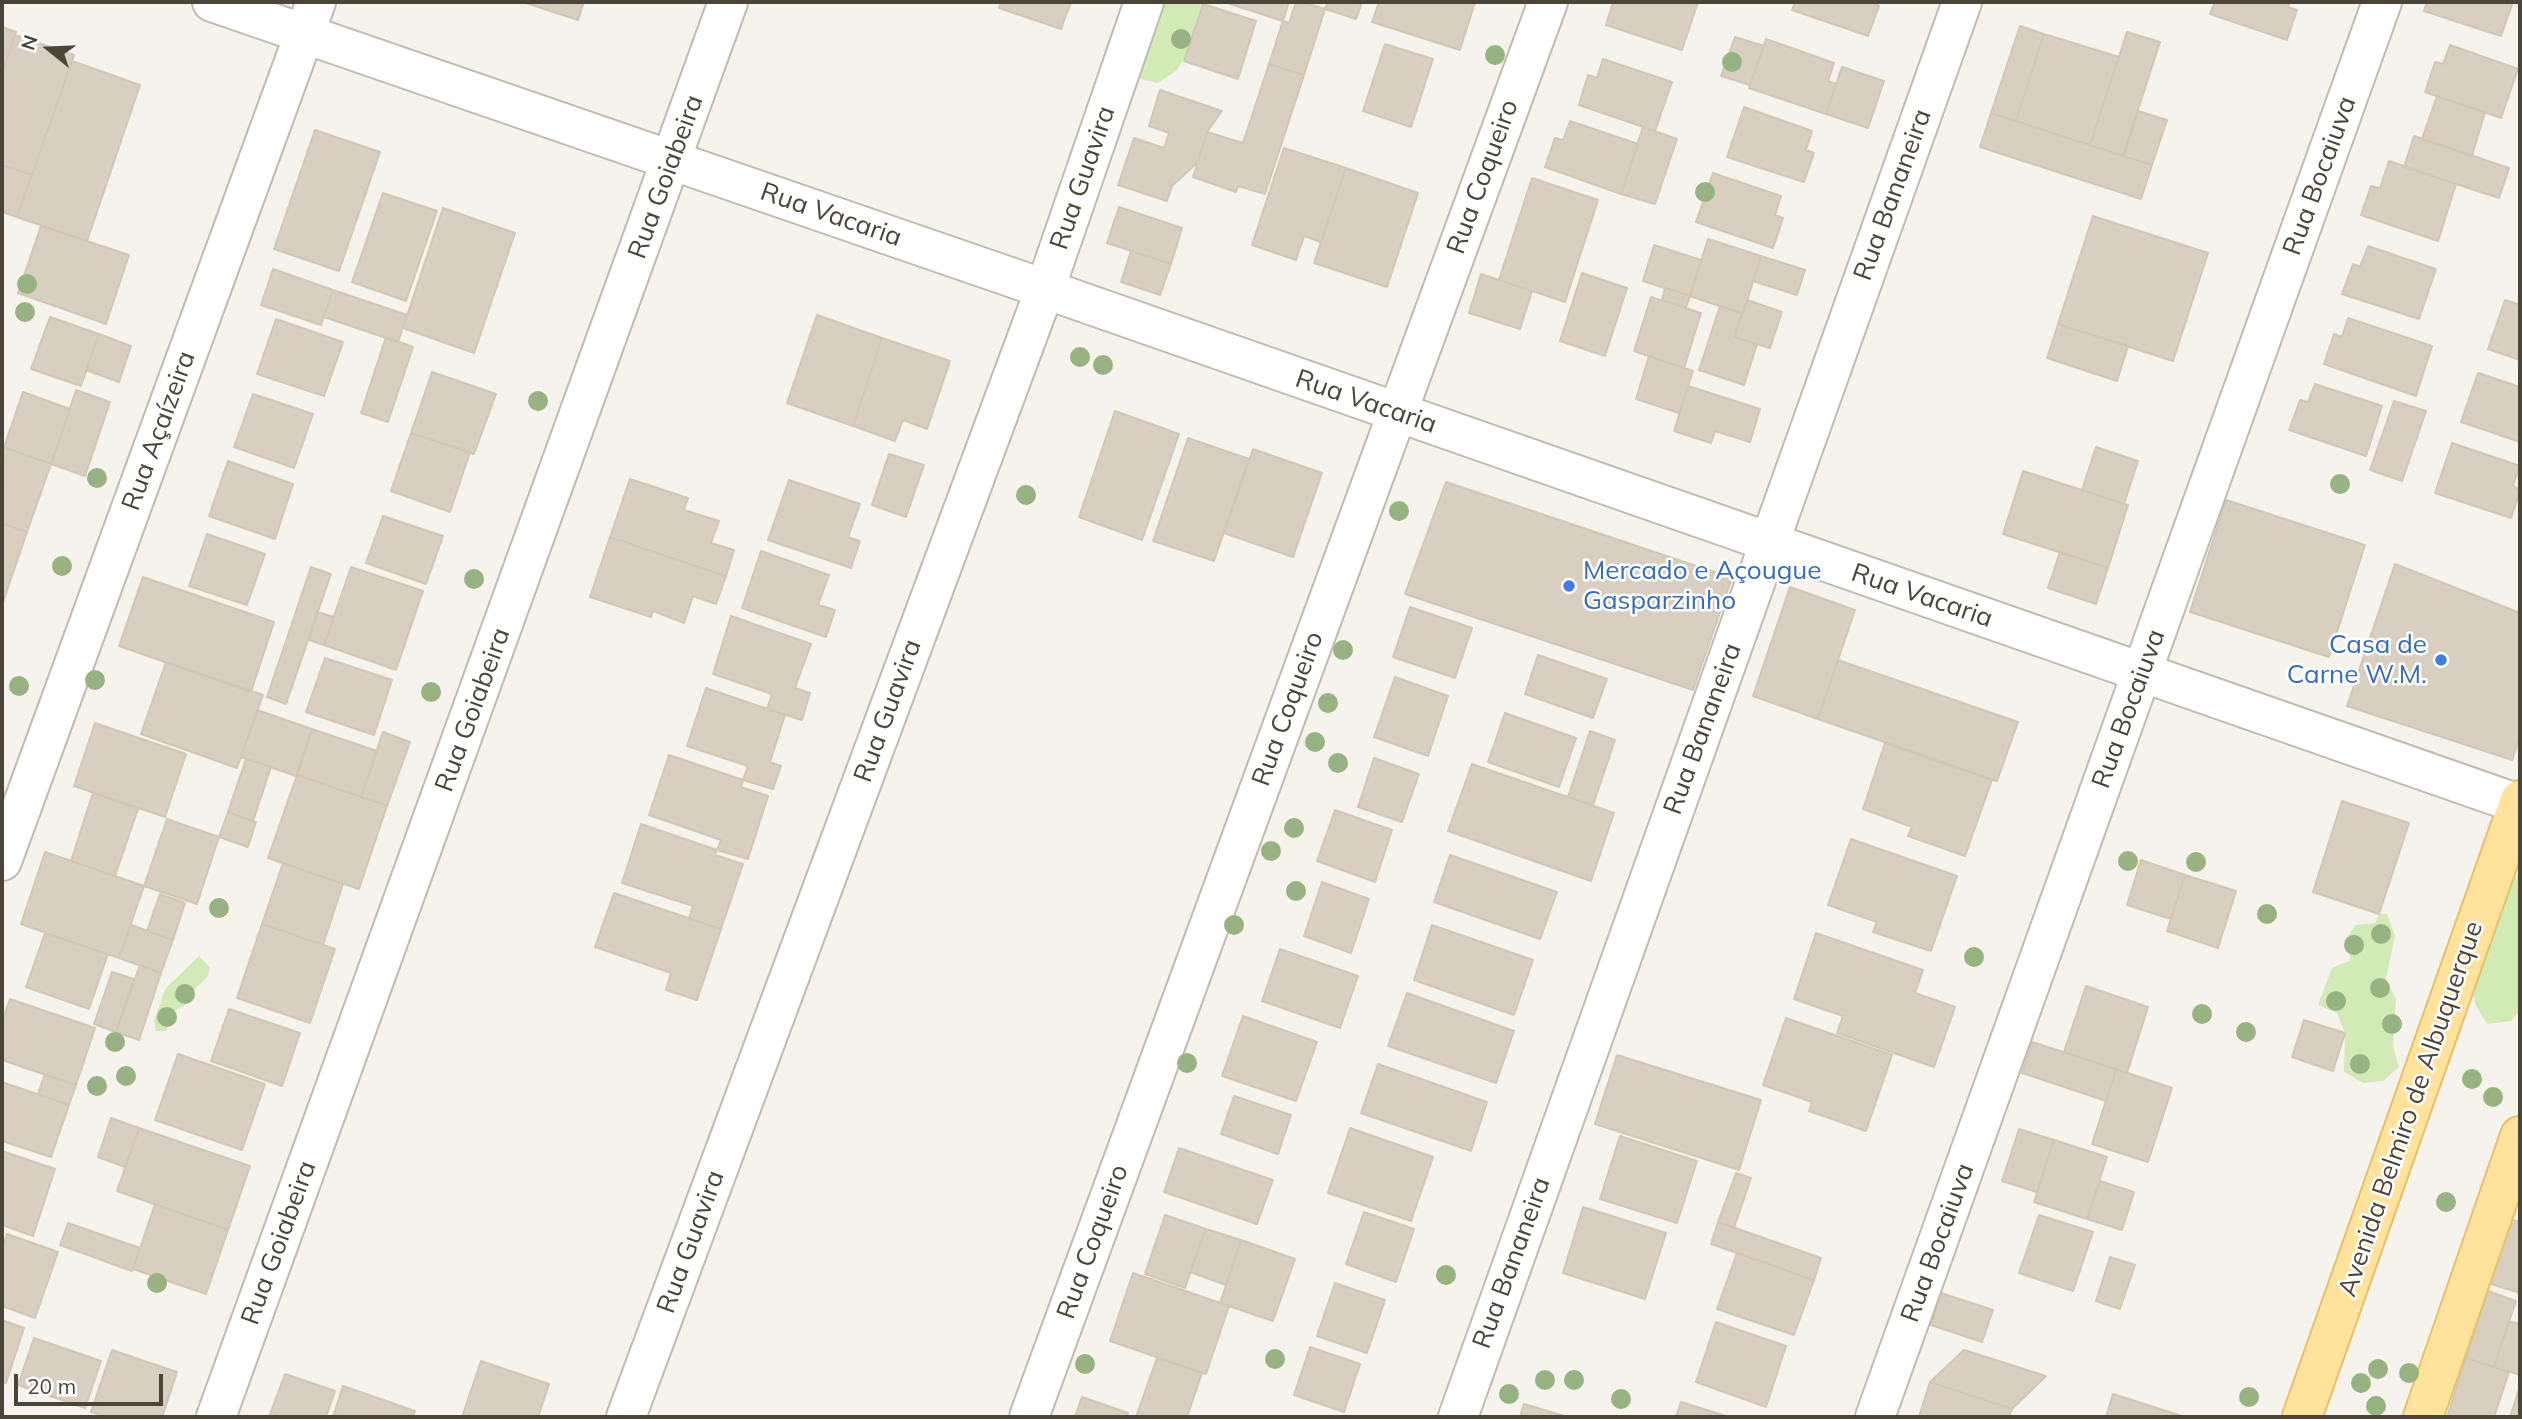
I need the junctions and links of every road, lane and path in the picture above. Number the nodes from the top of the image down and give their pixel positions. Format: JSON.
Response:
{"nodes":[{"id":1,"x":212,"y":2,"type":"edge"},
{"id":2,"x":728,"y":2,"type":"edge"},
{"id":3,"x":1144,"y":2,"type":"edge"},
{"id":4,"x":1548,"y":2,"type":"edge"},
{"id":5,"x":1962,"y":2,"type":"edge"},
{"id":6,"x":2382,"y":2,"type":"edge"},
{"id":7,"x":310,"y":19,"type":"edge"},
{"id":8,"x":673,"y":160,"type":"junction"},
{"id":9,"x":1045,"y":289,"type":"junction"},
{"id":10,"x":1396,"y":413,"type":"junction"},
{"id":11,"x":1770,"y":543,"type":"junction"},
{"id":12,"x":2142,"y":673,"type":"junction"},
{"id":13,"x":2520,"y":803,"type":"edge"},
{"id":14,"x":2,"y":861,"type":"edge"},
{"id":15,"x":2520,"y":1136,"type":"edge"},
{"id":16,"x":216,"y":1417,"type":"edge"},
{"id":17,"x":626,"y":1417,"type":"edge"},
{"id":18,"x":1029,"y":1417,"type":"edge"},
{"id":19,"x":1458,"y":1417,"type":"edge"},
{"id":20,"x":1875,"y":1417,"type":"edge"},
{"id":21,"x":2302,"y":1417,"type":"edge"},
{"id":22,"x":2423,"y":1417,"type":"edge"}],
"edges":[{"from":1,"to":7,"type":"street","name":"Rua Vacaria"},
{"from":2,"to":8,"type":"street","name":"Rua Goiabeira"},
{"from":3,"to":9,"type":"street","name":"Rua Guavira"},
{"from":4,"to":10,"type":"street","name":"Rua Coqueiro"},
{"from":5,"to":11,"type":"street","name":"Rua Bananeira"},
{"from":6,"to":12,"type":"street","name":"Rua Bocaiuva"},
{"from":7,"to":8,"type":"street","name":"Rua Vacaria"},
{"from":7,"to":14,"type":"street","name":"Rua Açaízeira"},
{"from":8,"to":9,"type":"street","name":"Rua Vacaria"},
{"from":8,"to":16,"type":"street","name":"Rua Goiabeira"},
{"from":9,"to":10,"type":"street","name":"Rua Vacaria"},
{"from":9,"to":17,"type":"street","name":"Rua Guavira"},
{"from":10,"to":11,"type":"street","name":"Rua Vacaria"},
{"from":10,"to":18,"type":"street","name":"Rua Coqueiro"},
{"from":11,"to":12,"type":"street","name":"Rua Vacaria"},
{"from":11,"to":19,"type":"street","name":"Rua Bananeira"},
{"from":12,"to":13,"type":"street","name":"Rua Vacaria"},
{"from":12,"to":20,"type":"street","name":"Rua Bocaiuva"},
{"from":13,"to":21,"type":"main road","name":"Avenida Belmiro de Albuquerque"},
{"from":15,"to":22,"type":"main road"}]}
